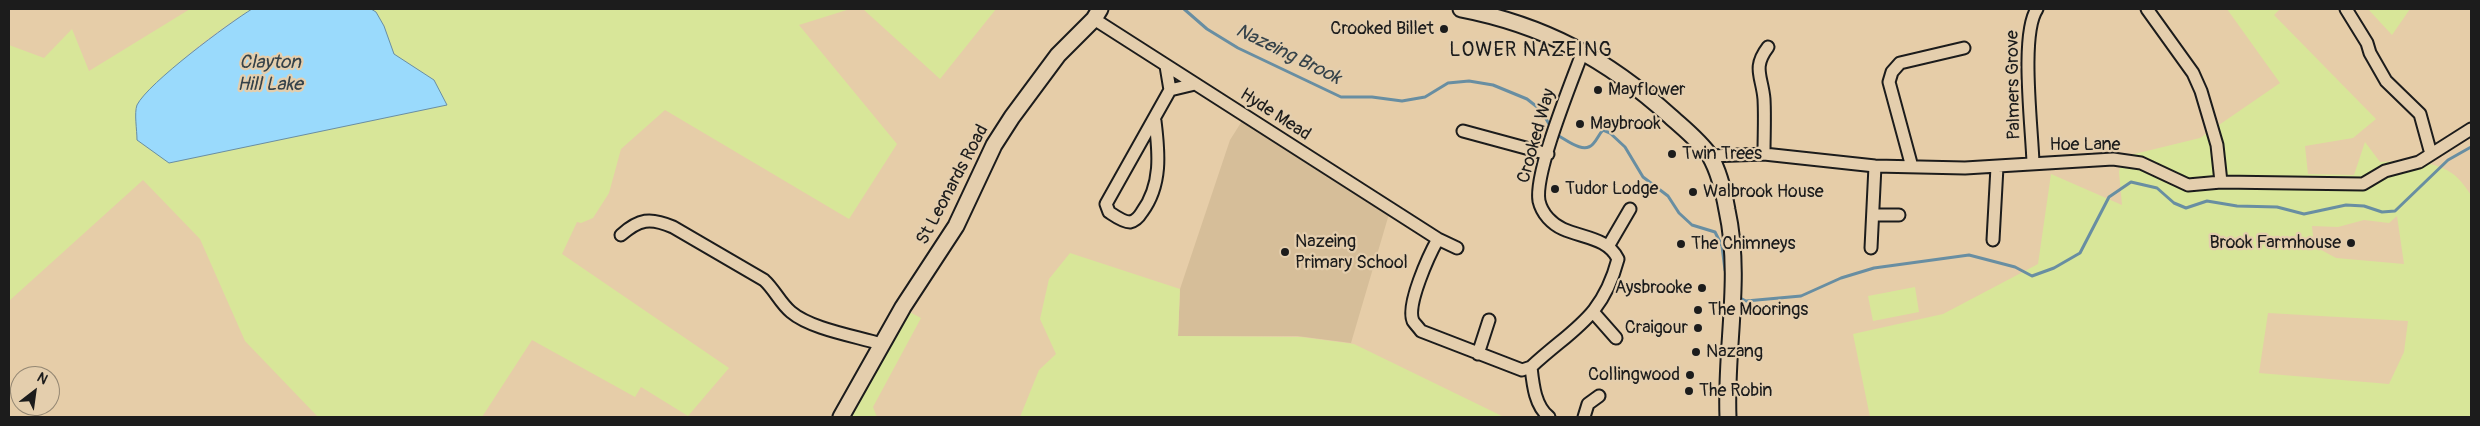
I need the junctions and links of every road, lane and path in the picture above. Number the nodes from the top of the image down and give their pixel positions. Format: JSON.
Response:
{"nodes":[{"id":1,"x":1461,"y":9,"type":"edge"},
{"id":2,"x":2037,"y":9,"type":"edge"},
{"id":3,"x":2147,"y":9,"type":"edge"},
{"id":4,"x":2346,"y":9,"type":"edge"},
{"id":5,"x":1097,"y":14,"type":"edge"},
{"id":6,"x":1768,"y":47,"type":"dead end"},
{"id":7,"x":1964,"y":48,"type":"dead end"},
{"id":8,"x":1583,"y":51,"type":"junction"},
{"id":9,"x":1166,"y":66,"type":"junction"},
{"id":10,"x":1195,"y":84,"type":"junction"},
{"id":11,"x":1170,"y":90,"type":"junction"},
{"id":12,"x":1155,"y":121,"type":"junction"},
{"id":13,"x":2471,"y":129,"type":"edge"},
{"id":14,"x":1463,"y":131,"type":"dead end"},
{"id":15,"x":1548,"y":154,"type":"junction"},
{"id":16,"x":1764,"y":154,"type":"junction"},
{"id":17,"x":2430,"y":154,"type":"junction"},
{"id":18,"x":1710,"y":156,"type":"junction"},
{"id":19,"x":2033,"y":163,"type":"junction"},
{"id":20,"x":1875,"y":166,"type":"junction"},
{"id":21,"x":1912,"y":167,"type":"junction"},
{"id":22,"x":1997,"y":167,"type":"junction"},
{"id":23,"x":2221,"y":182,"type":"junction"},
{"id":24,"x":1630,"y":209,"type":"dead end"},
{"id":25,"x":1873,"y":215,"type":"junction"},
{"id":26,"x":1899,"y":215,"type":"dead end"},
{"id":27,"x":621,"y":235,"type":"dead end"},
{"id":28,"x":1438,"y":239,"type":"junction"},
{"id":29,"x":1993,"y":240,"type":"dead end"},
{"id":30,"x":1609,"y":245,"type":"junction"},
{"id":31,"x":1457,"y":248,"type":"dead end"},
{"id":32,"x":1871,"y":248,"type":"dead end"},
{"id":33,"x":1594,"y":313,"type":"junction"},
{"id":34,"x":1489,"y":320,"type":"dead end"},
{"id":35,"x":1616,"y":338,"type":"dead end"},
{"id":36,"x":881,"y":344,"type":"junction"},
{"id":37,"x":1478,"y":354,"type":"junction"},
{"id":38,"x":1531,"y":367,"type":"junction"},
{"id":39,"x":1599,"y":396,"type":"dead end"},
{"id":40,"x":841,"y":417,"type":"edge"},
{"id":41,"x":1549,"y":417,"type":"edge"},
{"id":42,"x":1584,"y":417,"type":"edge"},
{"id":43,"x":1728,"y":417,"type":"edge"}],
"edges":[{"from":1,"to":8,"type":"street"},
{"from":2,"to":19,"type":"street","name":"Palmers Grove"},
{"from":3,"to":23,"type":"street"},
{"from":4,"to":17,"type":"street"},
{"from":5,"to":9,"type":"street","name":"Hyde Mead"},
{"from":5,"to":36,"type":"street","name":"St Leonards Road"},
{"from":6,"to":16,"type":"street"},
{"from":7,"to":21,"type":"street"},
{"from":8,"to":15,"type":"street","name":"Crooked Way"},
{"from":8,"to":18,"type":"street"},
{"from":9,"to":10,"type":"street","name":"Hyde Mead"},
{"from":9,"to":11,"type":"street"},
{"from":10,"to":11,"type":"street"},
{"from":10,"to":28,"type":"street","name":"Hyde Mead"},
{"from":11,"to":12,"type":"street"},
{"from":12,"to":12,"type":"street"},
{"from":13,"to":17,"type":"street","name":"Hoe Lane"},
{"from":14,"to":15,"type":"street"},
{"from":15,"to":30,"type":"street","name":"Crooked Way"},
{"from":16,"to":18,"type":"street","name":"Hoe Lane"},
{"from":16,"to":20,"type":"street","name":"Hoe Lane"},
{"from":17,"to":23,"type":"street","name":"Hoe Lane"},
{"from":18,"to":43,"type":"street"},
{"from":19,"to":22,"type":"street","name":"Hoe Lane"},
{"from":19,"to":23,"type":"street","name":"Hoe Lane"},
{"from":20,"to":21,"type":"street","name":"Hoe Lane"},
{"from":20,"to":25,"type":"street"},
{"from":21,"to":22,"type":"street","name":"Hoe Lane"},
{"from":22,"to":29,"type":"street"},
{"from":24,"to":30,"type":"street"},
{"from":25,"to":26,"type":"street"},
{"from":25,"to":32,"type":"street"},
{"from":27,"to":36,"type":"street"},
{"from":28,"to":31,"type":"street","name":"Hyde Mead"},
{"from":28,"to":37,"type":"street"},
{"from":30,"to":33,"type":"street"},
{"from":33,"to":35,"type":"street"},
{"from":33,"to":38,"type":"street"},
{"from":34,"to":37,"type":"street"},
{"from":36,"to":40,"type":"street","name":"St Leonards Road"},
{"from":37,"to":38,"type":"street"},
{"from":38,"to":41,"type":"street"},
{"from":39,"to":42,"type":"street"}]}
